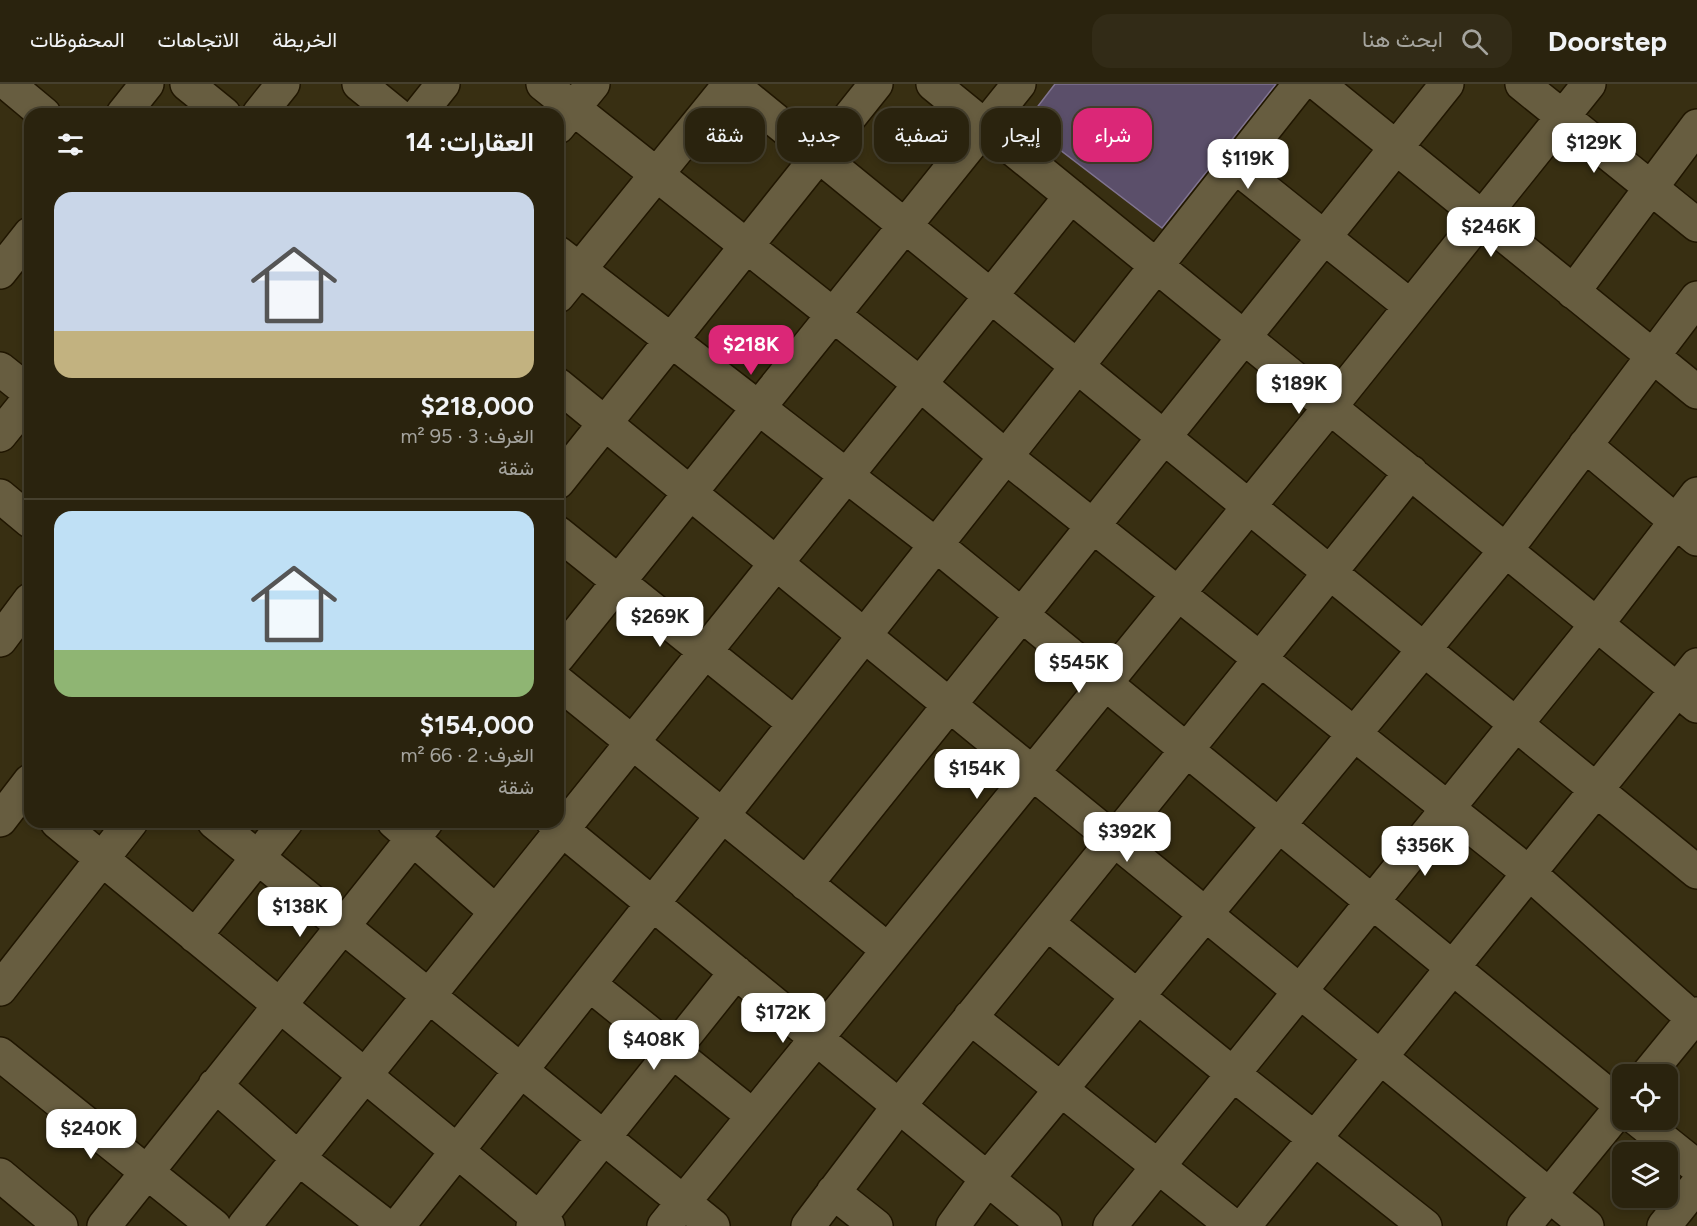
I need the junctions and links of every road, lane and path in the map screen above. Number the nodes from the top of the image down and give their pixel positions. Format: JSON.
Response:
{"nodes":[{"id":1,"x":3,"y":84,"type":"edge"},
{"id":2,"x":8,"y":84,"type":"edge"},
{"id":3,"x":147,"y":84,"type":"edge"},
{"id":4,"x":187,"y":84,"type":"edge"},
{"id":5,"x":283,"y":84,"type":"edge"},
{"id":6,"x":359,"y":84,"type":"edge"},
{"id":7,"x":443,"y":84,"type":"edge"},
{"id":8,"x":543,"y":84,"type":"edge"},
{"id":9,"x":731,"y":84,"type":"edge"},
{"id":10,"x":876,"y":84,"type":"edge"},
{"id":11,"x":933,"y":84,"type":"edge"},
{"id":12,"x":1019,"y":84,"type":"edge"},
{"id":13,"x":1300,"y":84,"type":"edge"},
{"id":14,"x":1318,"y":84,"type":"edge"},
{"id":15,"x":1447,"y":84,"type":"edge"},
{"id":16,"x":1522,"y":84,"type":"edge"},
{"id":17,"x":1589,"y":84,"type":"edge"},
{"id":18,"x":0,"y":88,"type":"edge"},
{"id":19,"x":575,"y":106,"type":"edge"},
{"id":20,"x":37,"y":108,"type":"edge"},
{"id":21,"x":128,"y":108,"type":"edge"},
{"id":22,"x":217,"y":108,"type":"edge"},
{"id":23,"x":264,"y":108,"type":"edge"},
{"id":24,"x":389,"y":108,"type":"edge"},
{"id":25,"x":423,"y":108,"type":"edge"},
{"id":26,"x":857,"y":108,"type":"edge"},
{"id":27,"x":1000,"y":108,"type":"edge"},
{"id":28,"x":1563,"y":117,"type":"junction"},
{"id":29,"x":777,"y":121,"type":"edge"},
{"id":30,"x":981,"y":123,"type":"edge"},
{"id":31,"x":1697,"y":126,"type":"edge"},
{"id":32,"x":981,"y":131,"type":"edge"},
{"id":33,"x":1396,"y":148,"type":"junction"},
{"id":34,"x":813,"y":162,"type":"edge"},
{"id":35,"x":828,"y":162,"type":"edge"},
{"id":36,"x":1029,"y":162,"type":"edge"},
{"id":37,"x":1235,"y":166,"type":"junction"},
{"id":38,"x":657,"y":174,"type":"junction"},
{"id":39,"x":1651,"y":188,"type":"junction"},
{"id":40,"x":1071,"y":196,"type":"junction"},
{"id":41,"x":1482,"y":217,"type":"junction"},
{"id":42,"x":905,"y":225,"type":"junction"},
{"id":43,"x":1697,"y":225,"type":"edge"},
{"id":44,"x":1324,"y":237,"type":"junction"},
{"id":45,"x":20,"y":240,"type":"edge"},
{"id":46,"x":747,"y":246,"type":"junction"},
{"id":47,"x":569,"y":261,"type":"edge"},
{"id":48,"x":1155,"y":265,"type":"junction"},
{"id":49,"x":0,"y":272,"type":"edge"},
{"id":50,"x":564,"y":277,"type":"edge"},
{"id":51,"x":1574,"y":291,"type":"junction"},
{"id":52,"x":992,"y":296,"type":"junction"},
{"id":53,"x":1697,"y":298,"type":"edge"},
{"id":54,"x":1410,"y":306,"type":"junction"},
{"id":55,"x":833,"y":315,"type":"junction"},
{"id":56,"x":1243,"y":337,"type":"junction"},
{"id":57,"x":671,"y":340,"type":"junction"},
{"id":58,"x":1653,"y":356,"type":"junction"},
{"id":59,"x":1076,"y":366,"type":"junction"},
{"id":60,"x":0,"y":369,"type":"edge"},
{"id":61,"x":920,"y":384,"type":"junction"},
{"id":62,"x":24,"y":388,"type":"edge"},
{"id":63,"x":564,"y":390,"type":"edge"},
{"id":64,"x":1697,"y":392,"type":"edge"},
{"id":65,"x":24,"y":405,"type":"edge"},
{"id":66,"x":759,"y":407,"type":"junction"},
{"id":67,"x":1330,"y":407,"type":"junction"},
{"id":68,"x":605,"y":423,"type":"junction"},
{"id":69,"x":0,"y":435,"type":"edge"},
{"id":70,"x":1163,"y":436,"type":"junction"},
{"id":71,"x":1585,"y":445,"type":"junction"},
{"id":72,"x":1005,"y":456,"type":"junction"},
{"id":73,"x":1411,"y":472,"type":"junction"},
{"id":74,"x":564,"y":474,"type":"edge"},
{"id":75,"x":847,"y":476,"type":"junction"},
{"id":76,"x":690,"y":493,"type":"junction"},
{"id":77,"x":1697,"y":494,"type":"edge"},
{"id":78,"x":0,"y":496,"type":"edge"},
{"id":79,"x":1249,"y":506,"type":"junction"},
{"id":80,"x":24,"y":516,"type":"edge"},
{"id":81,"x":1092,"y":526,"type":"junction"},
{"id":82,"x":1687,"y":530,"type":"edge"},
{"id":83,"x":564,"y":538,"type":"edge"},
{"id":84,"x":935,"y":544,"type":"junction"},
{"id":85,"x":1506,"y":550,"type":"junction"},
{"id":86,"x":777,"y":563,"type":"junction"},
{"id":87,"x":1330,"y":572,"type":"junction"},
{"id":88,"x":619,"y":582,"type":"junction"},
{"id":89,"x":1178,"y":594,"type":"junction"},
{"id":90,"x":24,"y":608,"type":"edge"},
{"id":91,"x":1021,"y":614,"type":"junction"},
{"id":92,"x":1597,"y":624,"type":"junction"},
{"id":93,"x":864,"y":634,"type":"junction"},
{"id":94,"x":0,"y":640,"type":"edge"},
{"id":95,"x":1424,"y":649,"type":"junction"},
{"id":96,"x":564,"y":650,"type":"edge"},
{"id":97,"x":705,"y":652,"type":"junction"},
{"id":98,"x":1260,"y":659,"type":"junction"},
{"id":99,"x":1105,"y":683,"type":"junction"},
{"id":100,"x":564,"y":687,"type":"edge"},
{"id":101,"x":1690,"y":687,"type":"edge"},
{"id":102,"x":949,"y":705,"type":"junction"},
{"id":103,"x":794,"y":723,"type":"junction"},
{"id":104,"x":1516,"y":724,"type":"junction"},
{"id":105,"x":1354,"y":734,"type":"junction"},
{"id":106,"x":632,"y":743,"type":"junction"},
{"id":107,"x":1187,"y":749,"type":"junction"},
{"id":108,"x":1032,"y":773,"type":"junction"},
{"id":109,"x":20,"y":787,"type":"edge"},
{"id":110,"x":1596,"y":789,"type":"junction"},
{"id":111,"x":1448,"y":808,"type":"junction"},
{"id":112,"x":721,"y":815,"type":"junction"},
{"id":113,"x":564,"y":818,"type":"edge"},
{"id":114,"x":0,"y":820,"type":"edge"},
{"id":115,"x":1279,"y":825,"type":"junction"},
{"id":116,"x":64,"y":828,"type":"edge"},
{"id":117,"x":127,"y":828,"type":"edge"},
{"id":118,"x":221,"y":828,"type":"edge"},
{"id":119,"x":281,"y":828,"type":"edge"},
{"id":120,"x":410,"y":828,"type":"edge"},
{"id":121,"x":412,"y":828,"type":"edge"},
{"id":122,"x":556,"y":828,"type":"edge"},
{"id":123,"x":559,"y":828,"type":"edge"},
{"id":124,"x":1114,"y":840,"type":"junction"},
{"id":125,"x":257,"y":857,"type":"junction"},
{"id":126,"x":102,"y":859,"type":"junction"},
{"id":127,"x":1697,"y":872,"type":"edge"},
{"id":128,"x":1529,"y":873,"type":"junction"},
{"id":129,"x":806,"y":884,"type":"junction"},
{"id":130,"x":1372,"y":902,"type":"junction"},
{"id":131,"x":652,"y":903,"type":"junction"},
{"id":132,"x":496,"y":912,"type":"junction"},
{"id":133,"x":1205,"y":915,"type":"junction"},
{"id":134,"x":1047,"y":923,"type":"junction"},
{"id":135,"x":342,"y":926,"type":"junction"},
{"id":136,"x":195,"y":936,"type":"junction"},
{"id":137,"x":888,"y":950,"type":"junction"},
{"id":138,"x":1453,"y":968,"type":"junction"},
{"id":139,"x":736,"y":972,"type":"junction"},
{"id":140,"x":589,"y":984,"type":"junction"},
{"id":141,"x":0,"y":989,"type":"edge"},
{"id":142,"x":1299,"y":993,"type":"junction"},
{"id":143,"x":428,"y":996,"type":"junction"},
{"id":144,"x":1138,"y":996,"type":"junction"},
{"id":145,"x":279,"y":1005,"type":"junction"},
{"id":146,"x":970,"y":1017,"type":"junction"},
{"id":147,"x":1696,"y":1018,"type":"edge"},
{"id":148,"x":816,"y":1038,"type":"junction"},
{"id":149,"x":672,"y":1053,"type":"junction"},
{"id":150,"x":0,"y":1054,"type":"edge"},
{"id":151,"x":1379,"y":1058,"type":"junction"},
{"id":152,"x":1657,"y":1064,"type":"edge"},
{"id":153,"x":521,"y":1071,"type":"junction"},
{"id":154,"x":1233,"y":1074,"type":"junction"},
{"id":155,"x":364,"y":1075,"type":"junction"},
{"id":156,"x":215,"y":1085,"type":"junction"},
{"id":157,"x":1061,"y":1090,"type":"junction"},
{"id":158,"x":1612,"y":1098,"type":"edge"},
{"id":159,"x":899,"y":1106,"type":"junction"},
{"id":160,"x":753,"y":1116,"type":"junction"},
{"id":161,"x":1612,"y":1125,"type":"edge"},
{"id":162,"x":1652,"y":1130,"type":"edge"},
{"id":163,"x":604,"y":1138,"type":"junction"},
{"id":164,"x":1314,"y":1138,"type":"junction"},
{"id":165,"x":457,"y":1151,"type":"junction"},
{"id":166,"x":298,"y":1158,"type":"junction"},
{"id":167,"x":1158,"y":1167,"type":"junction"},
{"id":168,"x":1697,"y":1167,"type":"edge"},
{"id":169,"x":147,"y":1172,"type":"junction"},
{"id":170,"x":0,"y":1175,"type":"edge"},
{"id":171,"x":987,"y":1179,"type":"junction"},
{"id":172,"x":1697,"y":1185,"type":"edge"},
{"id":173,"x":833,"y":1192,"type":"junction"},
{"id":174,"x":1549,"y":1196,"type":"junction"},
{"id":175,"x":673,"y":1214,"type":"edge"},
{"id":176,"x":540,"y":1224,"type":"edge"},
{"id":177,"x":61,"y":1226,"type":"edge"},
{"id":178,"x":104,"y":1226,"type":"edge"},
{"id":179,"x":214,"y":1226,"type":"edge"},
{"id":180,"x":244,"y":1226,"type":"edge"},
{"id":181,"x":386,"y":1226,"type":"edge"},
{"id":182,"x":398,"y":1226,"type":"edge"},
{"id":183,"x":712,"y":1226,"type":"edge"},
{"id":184,"x":808,"y":1226,"type":"edge"},
{"id":185,"x":876,"y":1226,"type":"edge"},
{"id":186,"x":953,"y":1226,"type":"edge"},
{"id":187,"x":1045,"y":1226,"type":"edge"},
{"id":188,"x":1110,"y":1226,"type":"edge"},
{"id":189,"x":1233,"y":1226,"type":"edge"},
{"id":190,"x":1244,"y":1226,"type":"edge"},
{"id":191,"x":1425,"y":1226,"type":"edge"},
{"id":192,"x":1524,"y":1226,"type":"edge"},
{"id":193,"x":1587,"y":1226,"type":"edge"},
{"id":194,"x":1664,"y":1226,"type":"edge"}],
"edges":[{"from":1,"to":18,"type":"street"},
{"from":2,"to":20,"type":"street"},
{"from":3,"to":21,"type":"street"},
{"from":4,"to":22,"type":"street"},
{"from":5,"to":23,"type":"street"},
{"from":6,"to":24,"type":"street"},
{"from":7,"to":25,"type":"street"},
{"from":8,"to":19,"type":"street"},
{"from":9,"to":29,"type":"street"},
{"from":9,"to":38,"type":"street"},
{"from":10,"to":26,"type":"street"},
{"from":11,"to":30,"type":"street"},
{"from":12,"to":27,"type":"street"},
{"from":13,"to":37,"type":"street"},
{"from":14,"to":33,"type":"street"},
{"from":15,"to":33,"type":"street"},
{"from":16,"to":28,"type":"street"},
{"from":17,"to":28,"type":"street"},
{"from":19,"to":38,"type":"street"},
{"from":28,"to":39,"type":"street"},
{"from":28,"to":41,"type":"street"},
{"from":31,"to":39,"type":"street"},
{"from":32,"to":42,"type":"street"},
{"from":33,"to":41,"type":"street"},
{"from":33,"to":44,"type":"street"},
{"from":34,"to":46,"type":"street"},
{"from":35,"to":42,"type":"street"},
{"from":36,"to":40,"type":"street"},
{"from":37,"to":44,"type":"street"},
{"from":37,"to":48,"type":"street"},
{"from":38,"to":46,"type":"street"},
{"from":38,"to":47,"type":"street"},
{"from":39,"to":43,"type":"street"},
{"from":39,"to":51,"type":"street"},
{"from":40,"to":48,"type":"street"},
{"from":40,"to":52,"type":"street"},
{"from":41,"to":51,"type":"street"},
{"from":41,"to":54,"type":"street"},
{"from":42,"to":52,"type":"street"},
{"from":42,"to":55,"type":"street"},
{"from":44,"to":54,"type":"street"},
{"from":44,"to":56,"type":"street"},
{"from":45,"to":49,"type":"street"},
{"from":46,"to":55,"type":"street"},
{"from":46,"to":57,"type":"street"},
{"from":47,"to":50,"type":"street"},
{"from":47,"to":57,"type":"street"},
{"from":48,"to":56,"type":"street"},
{"from":48,"to":59,"type":"street"},
{"from":51,"to":58,"type":"street"},
{"from":52,"to":59,"type":"street"},
{"from":52,"to":61,"type":"street"},
{"from":53,"to":58,"type":"street"},
{"from":54,"to":67,"type":"street"},
{"from":55,"to":61,"type":"street"},
{"from":55,"to":66,"type":"street"},
{"from":56,"to":67,"type":"street"},
{"from":56,"to":70,"type":"street"},
{"from":57,"to":66,"type":"street"},
{"from":57,"to":68,"type":"street"},
{"from":58,"to":64,"type":"street"},
{"from":58,"to":71,"type":"street"},
{"from":59,"to":70,"type":"street"},
{"from":59,"to":72,"type":"street"},
{"from":60,"to":62,"type":"street"},
{"from":61,"to":72,"type":"street"},
{"from":61,"to":75,"type":"street"},
{"from":63,"to":68,"type":"street"},
{"from":65,"to":69,"type":"street"},
{"from":66,"to":75,"type":"street"},
{"from":66,"to":76,"type":"street"},
{"from":67,"to":73,"type":"street"},
{"from":67,"to":79,"type":"street"},
{"from":68,"to":74,"type":"street"},
{"from":68,"to":76,"type":"street"},
{"from":70,"to":79,"type":"street"},
{"from":70,"to":81,"type":"street"},
{"from":71,"to":82,"type":"street"},
{"from":71,"to":85,"type":"street"},
{"from":72,"to":81,"type":"street"},
{"from":72,"to":84,"type":"street"},
{"from":73,"to":85,"type":"street"},
{"from":73,"to":87,"type":"street"},
{"from":75,"to":84,"type":"street"},
{"from":75,"to":86,"type":"street"},
{"from":76,"to":86,"type":"street"},
{"from":76,"to":88,"type":"street"},
{"from":77,"to":82,"type":"street"},
{"from":78,"to":80,"type":"street"},
{"from":79,"to":87,"type":"street"},
{"from":79,"to":89,"type":"street"},
{"from":81,"to":89,"type":"street"},
{"from":81,"to":91,"type":"street"},
{"from":82,"to":92,"type":"street"},
{"from":83,"to":88,"type":"street"},
{"from":84,"to":91,"type":"street"},
{"from":84,"to":93,"type":"street"},
{"from":85,"to":92,"type":"street"},
{"from":85,"to":95,"type":"street"},
{"from":86,"to":93,"type":"street"},
{"from":86,"to":97,"type":"street"},
{"from":87,"to":95,"type":"street"},
{"from":87,"to":98,"type":"street"},
{"from":88,"to":96,"type":"street"},
{"from":88,"to":97,"type":"street"},
{"from":89,"to":98,"type":"street"},
{"from":89,"to":99,"type":"street"},
{"from":90,"to":94,"type":"street"},
{"from":91,"to":99,"type":"street"},
{"from":91,"to":102,"type":"street"},
{"from":92,"to":101,"type":"street"},
{"from":92,"to":104,"type":"street"},
{"from":93,"to":102,"type":"street"},
{"from":93,"to":103,"type":"street"},
{"from":95,"to":104,"type":"street"},
{"from":95,"to":105,"type":"street"},
{"from":97,"to":103,"type":"street"},
{"from":97,"to":106,"type":"street"},
{"from":98,"to":105,"type":"street"},
{"from":98,"to":107,"type":"street"},
{"from":99,"to":107,"type":"street"},
{"from":99,"to":108,"type":"street"},
{"from":100,"to":106,"type":"street"},
{"from":101,"to":110,"type":"street"},
{"from":102,"to":108,"type":"street"},
{"from":102,"to":129,"type":"street"},
{"from":103,"to":112,"type":"street"},
{"from":104,"to":110,"type":"street"},
{"from":104,"to":111,"type":"street"},
{"from":105,"to":111,"type":"street"},
{"from":105,"to":115,"type":"street"},
{"from":106,"to":112,"type":"street"},
{"from":106,"to":113,"type":"street"},
{"from":107,"to":115,"type":"street"},
{"from":107,"to":124,"type":"street"},
{"from":108,"to":124,"type":"street"},
{"from":108,"to":137,"type":"street"},
{"from":109,"to":114,"type":"street"},
{"from":110,"to":127,"type":"street"},
{"from":110,"to":128,"type":"street"},
{"from":111,"to":128,"type":"street"},
{"from":111,"to":130,"type":"street"},
{"from":112,"to":129,"type":"street"},
{"from":112,"to":131,"type":"street"},
{"from":115,"to":130,"type":"street"},
{"from":115,"to":133,"type":"street"},
{"from":116,"to":126,"type":"street"},
{"from":117,"to":126,"type":"street"},
{"from":118,"to":125,"type":"street"},
{"from":119,"to":125,"type":"street"},
{"from":120,"to":135,"type":"street"},
{"from":121,"to":132,"type":"street"},
{"from":122,"to":132,"type":"street"},
{"from":123,"to":131,"type":"street"},
{"from":124,"to":133,"type":"street"},
{"from":124,"to":134,"type":"street"},
{"from":125,"to":135,"type":"street"},
{"from":125,"to":136,"type":"street"},
{"from":126,"to":136,"type":"street"},
{"from":126,"to":141,"type":"street"},
{"from":128,"to":138,"type":"street"},
{"from":128,"to":147,"type":"street"},
{"from":129,"to":137,"type":"street"},
{"from":130,"to":138,"type":"street"},
{"from":130,"to":142,"type":"street"},
{"from":131,"to":139,"type":"street"},
{"from":131,"to":140,"type":"street"},
{"from":132,"to":143,"type":"street"},
{"from":133,"to":142,"type":"street"},
{"from":133,"to":144,"type":"street"},
{"from":134,"to":144,"type":"street"},
{"from":134,"to":146,"type":"street"},
{"from":135,"to":143,"type":"street"},
{"from":135,"to":145,"type":"street"},
{"from":136,"to":145,"type":"street"},
{"from":137,"to":148,"type":"street"},
{"from":138,"to":151,"type":"street"},
{"from":138,"to":158,"type":"street"},
{"from":139,"to":148,"type":"street"},
{"from":139,"to":149,"type":"street"},
{"from":140,"to":149,"type":"street"},
{"from":140,"to":153,"type":"street"},
{"from":142,"to":151,"type":"street"},
{"from":142,"to":154,"type":"street"},
{"from":143,"to":153,"type":"street"},
{"from":143,"to":155,"type":"street"},
{"from":144,"to":154,"type":"street"},
{"from":144,"to":157,"type":"street"},
{"from":145,"to":155,"type":"street"},
{"from":145,"to":156,"type":"street"},
{"from":146,"to":157,"type":"street"},
{"from":146,"to":159,"type":"street"},
{"from":147,"to":152,"type":"street"},
{"from":148,"to":159,"type":"street"},
{"from":148,"to":160,"type":"street"},
{"from":149,"to":160,"type":"street"},
{"from":149,"to":163,"type":"street"},
{"from":150,"to":169,"type":"street"},
{"from":151,"to":164,"type":"street"},
{"from":151,"to":174,"type":"street"},
{"from":153,"to":163,"type":"street"},
{"from":153,"to":165,"type":"street"},
{"from":154,"to":164,"type":"street"},
{"from":154,"to":167,"type":"street"},
{"from":155,"to":165,"type":"street"},
{"from":155,"to":166,"type":"street"},
{"from":156,"to":166,"type":"street"},
{"from":156,"to":169,"type":"street"},
{"from":157,"to":167,"type":"street"},
{"from":157,"to":171,"type":"street"},
{"from":159,"to":171,"type":"street"},
{"from":159,"to":173,"type":"street"},
{"from":160,"to":175,"type":"street"},
{"from":161,"to":174,"type":"street"},
{"from":162,"to":168,"type":"street"},
{"from":163,"to":175,"type":"street"},
{"from":163,"to":176,"type":"street"},
{"from":164,"to":190,"type":"street"},
{"from":164,"to":191,"type":"street"},
{"from":165,"to":176,"type":"street"},
{"from":165,"to":182,"type":"street"},
{"from":166,"to":180,"type":"street"},
{"from":166,"to":181,"type":"street"},
{"from":167,"to":188,"type":"street"},
{"from":167,"to":189,"type":"street"},
{"from":169,"to":178,"type":"street"},
{"from":169,"to":179,"type":"street"},
{"from":170,"to":177,"type":"street"},
{"from":171,"to":186,"type":"street"},
{"from":171,"to":187,"type":"street"},
{"from":172,"to":194,"type":"street"},
{"from":173,"to":184,"type":"street"},
{"from":173,"to":185,"type":"street"},
{"from":174,"to":192,"type":"street"},
{"from":174,"to":193,"type":"street"},
{"from":175,"to":183,"type":"street"}]}
